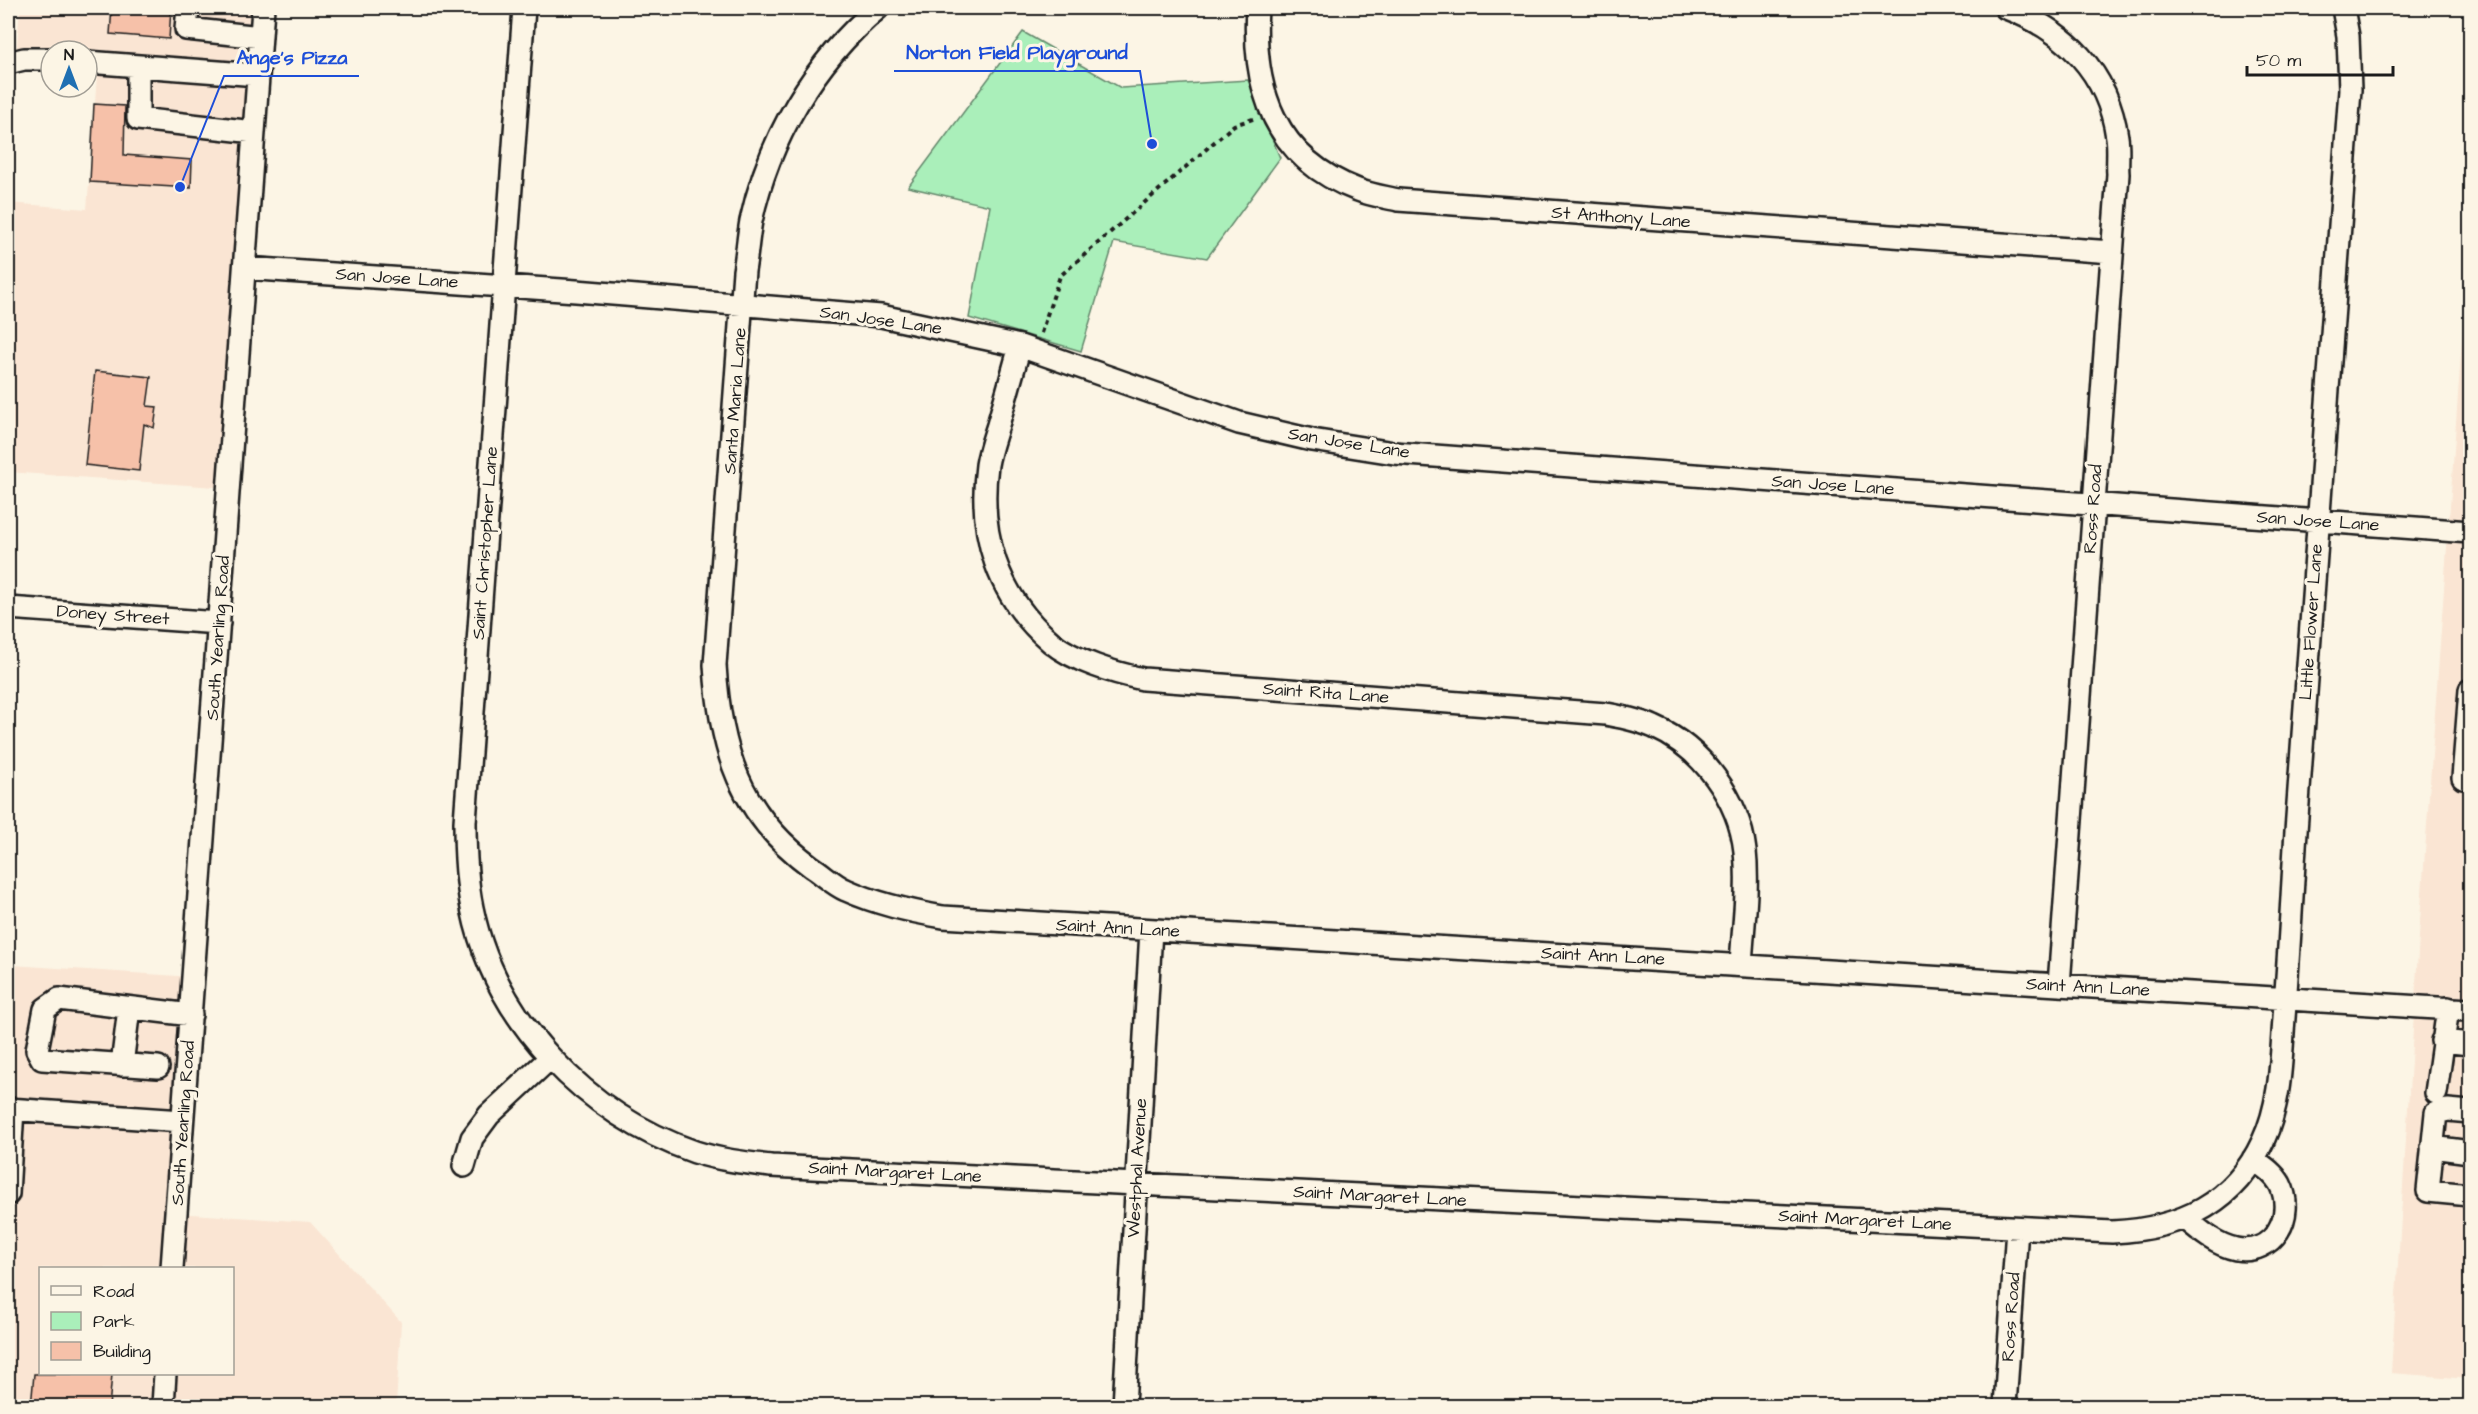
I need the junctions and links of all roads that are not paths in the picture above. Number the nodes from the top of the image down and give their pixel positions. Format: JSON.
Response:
{"nodes":[{"id":1,"x":189,"y":8,"type":"edge"},
{"id":2,"x":263,"y":8,"type":"edge"},
{"id":3,"x":524,"y":8,"type":"edge"},
{"id":4,"x":878,"y":8,"type":"edge"},
{"id":5,"x":1257,"y":8,"type":"edge"},
{"id":6,"x":2006,"y":8,"type":"edge"},
{"id":7,"x":2343,"y":8,"type":"edge"},
{"id":8,"x":261,"y":37,"type":"junction"},
{"id":9,"x":39,"y":59,"type":"edge"},
{"id":10,"x":8,"y":63,"type":"edge"},
{"id":11,"x":99,"y":63,"type":"edge"},
{"id":12,"x":138,"y":66,"type":"junction"},
{"id":13,"x":258,"y":75,"type":"junction"},
{"id":14,"x":254,"y":132,"type":"junction"},
{"id":15,"x":2112,"y":252,"type":"junction"},
{"id":16,"x":245,"y":268,"type":"junction"},
{"id":17,"x":504,"y":286,"type":"junction"},
{"id":18,"x":742,"y":304,"type":"junction"},
{"id":19,"x":1028,"y":348,"type":"junction"},
{"id":20,"x":2093,"y":504,"type":"junction"},
{"id":21,"x":2318,"y":521,"type":"junction"},
{"id":22,"x":2470,"y":532,"type":"edge"},
{"id":23,"x":8,"y":608,"type":"edge"},
{"id":24,"x":219,"y":623,"type":"junction"},
{"id":25,"x":2470,"y":698,"type":"edge"},
{"id":26,"x":2463,"y":778,"type":"dead end"},
{"id":27,"x":764,"y":823,"type":"joint"},
{"id":28,"x":1151,"y":930,"type":"junction"},
{"id":29,"x":1741,"y":964,"type":"junction"},
{"id":30,"x":2059,"y":985,"type":"junction"},
{"id":31,"x":2285,"y":998,"type":"junction"},
{"id":32,"x":129,"y":1008,"type":"junction"},
{"id":33,"x":2448,"y":1008,"type":"junction"},
{"id":34,"x":2470,"y":1010,"type":"edge"},
{"id":35,"x":191,"y":1015,"type":"junction"},
{"id":36,"x":2442,"y":1041,"type":"junction"},
{"id":37,"x":2470,"y":1044,"type":"edge"},
{"id":38,"x":550,"y":1058,"type":"junction"},
{"id":39,"x":122,"y":1065,"type":"junction"},
{"id":40,"x":158,"y":1067,"type":"dead end"},
{"id":41,"x":2436,"y":1093,"type":"dead end"},
{"id":42,"x":10,"y":1109,"type":"edge"},
{"id":43,"x":2470,"y":1112,"type":"edge"},
{"id":44,"x":183,"y":1121,"type":"junction"},
{"id":45,"x":2432,"y":1147,"type":"junction"},
{"id":46,"x":2470,"y":1152,"type":"edge"},
{"id":47,"x":2253,"y":1160,"type":"junction"},
{"id":48,"x":464,"y":1166,"type":"dead end"},
{"id":49,"x":1136,"y":1184,"type":"junction"},
{"id":50,"x":2230,"y":1190,"type":"joint"},
{"id":51,"x":8,"y":1194,"type":"edge"},
{"id":52,"x":2470,"y":1195,"type":"edge"},
{"id":53,"x":2185,"y":1218,"type":"junction"},
{"id":54,"x":2017,"y":1228,"type":"junction"},
{"id":55,"x":172,"y":1267,"type":"edge"},
{"id":56,"x":165,"y":1375,"type":"edge"},
{"id":57,"x":163,"y":1407,"type":"edge"},
{"id":58,"x":1124,"y":1407,"type":"edge"},
{"id":59,"x":2005,"y":1407,"type":"edge"}],
"edges":[{"from":1,"to":8,"type":"street"},
{"from":2,"to":8,"type":"street","name":"South Yearling Road"},
{"from":3,"to":17,"type":"street","name":"Saint Christopher Lane"},
{"from":4,"to":18,"type":"street","name":"Santa Maria Lane"},
{"from":5,"to":15,"type":"street","name":"St Anthony Lane"},
{"from":6,"to":15,"type":"street","name":"Ross Road"},
{"from":7,"to":21,"type":"street","name":"Little Flower Lane"},
{"from":8,"to":13,"type":"street","name":"South Yearling Road"},
{"from":9,"to":10,"type":"street"},
{"from":11,"to":12,"type":"street"},
{"from":12,"to":13,"type":"street"},
{"from":12,"to":14,"type":"street"},
{"from":13,"to":14,"type":"street","name":"South Yearling Road"},
{"from":14,"to":16,"type":"street","name":"South Yearling Road"},
{"from":15,"to":20,"type":"street","name":"Ross Road"},
{"from":16,"to":17,"type":"street","name":"San Jose Lane"},
{"from":16,"to":24,"type":"street","name":"South Yearling Road"},
{"from":17,"to":18,"type":"street","name":"San Jose Lane"},
{"from":17,"to":38,"type":"street","name":"Saint Christopher Lane"},
{"from":18,"to":19,"type":"street","name":"San Jose Lane"},
{"from":18,"to":27,"type":"street","name":"Santa Maria Lane"},
{"from":19,"to":20,"type":"street","name":"San Jose Lane"},
{"from":19,"to":29,"type":"street","name":"Saint Rita Lane"},
{"from":20,"to":21,"type":"street","name":"San Jose Lane"},
{"from":20,"to":30,"type":"street","name":"Ross Road"},
{"from":21,"to":22,"type":"street","name":"San Jose Lane"},
{"from":21,"to":31,"type":"street","name":"Little Flower Lane"},
{"from":23,"to":24,"type":"street","name":"Doney Street"},
{"from":24,"to":35,"type":"street","name":"South Yearling Road"},
{"from":25,"to":26,"type":"street"},
{"from":27,"to":28,"type":"street","name":"Saint Ann Lane"},
{"from":28,"to":29,"type":"street","name":"Saint Ann Lane"},
{"from":28,"to":49,"type":"street","name":"Westphal Avenue"},
{"from":29,"to":30,"type":"street","name":"Saint Ann Lane"},
{"from":30,"to":31,"type":"street","name":"Saint Ann Lane"},
{"from":31,"to":33,"type":"street","name":"Saint Ann Lane"},
{"from":31,"to":47,"type":"street","name":"Little Flower Lane"},
{"from":32,"to":35,"type":"street"},
{"from":32,"to":39,"type":"street"},
{"from":32,"to":39,"type":"street"},
{"from":33,"to":34,"type":"street","name":"Saint Ann Lane"},
{"from":33,"to":36,"type":"street"},
{"from":35,"to":44,"type":"street","name":"South Yearling Road"},
{"from":36,"to":37,"type":"street"},
{"from":36,"to":41,"type":"street"},
{"from":38,"to":48,"type":"street"},
{"from":38,"to":49,"type":"street","name":"Saint Margaret Lane"},
{"from":39,"to":40,"type":"street"},
{"from":42,"to":44,"type":"street"},
{"from":42,"to":51,"type":"street"},
{"from":43,"to":45,"type":"street"},
{"from":44,"to":55,"type":"street","name":"South Yearling Road"},
{"from":45,"to":46,"type":"street"},
{"from":45,"to":52,"type":"street"},
{"from":47,"to":50,"type":"street","name":"Little Flower Lane"},
{"from":47,"to":53,"type":"street"},
{"from":49,"to":54,"type":"street","name":"Saint Margaret Lane"},
{"from":49,"to":58,"type":"street","name":"Westphal Avenue"},
{"from":50,"to":53,"type":"street","name":"Saint Margaret Lane"},
{"from":53,"to":54,"type":"street","name":"Saint Margaret Lane"},
{"from":54,"to":59,"type":"street","name":"Ross Road"},
{"from":56,"to":57,"type":"street"}]}
